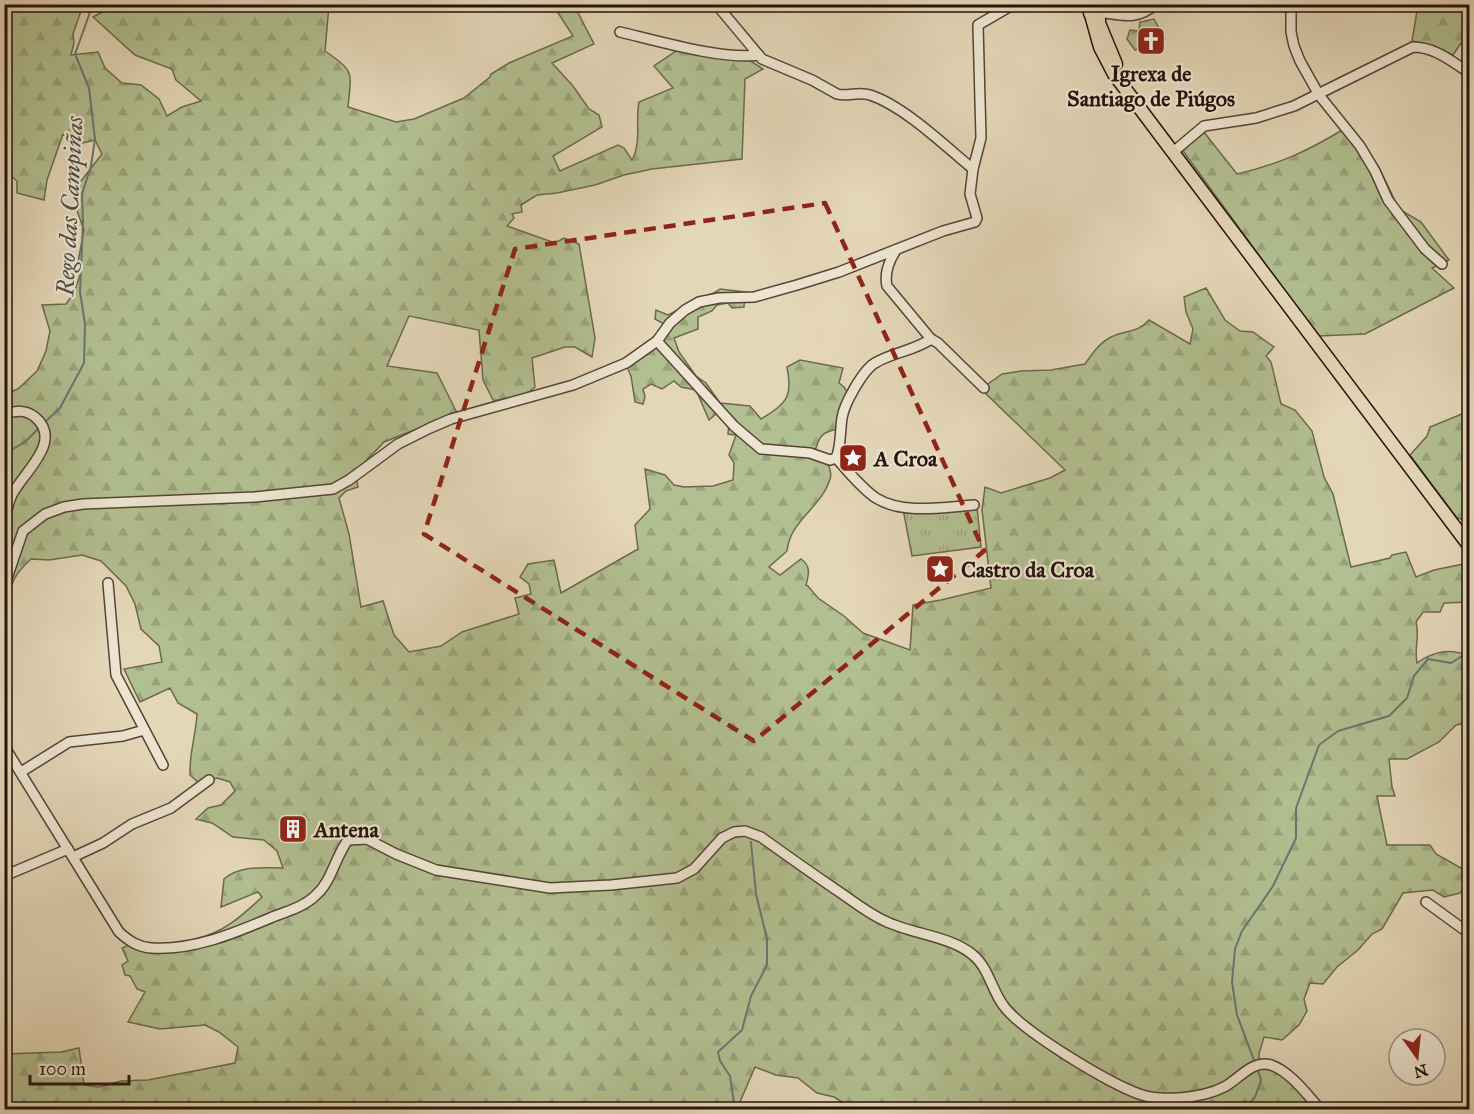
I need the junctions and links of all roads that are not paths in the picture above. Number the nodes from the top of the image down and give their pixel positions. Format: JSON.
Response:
{"nodes":[{"id":1,"x":716,"y":4,"type":"edge"},
{"id":2,"x":1014,"y":4,"type":"edge"},
{"id":3,"x":1156,"y":4,"type":"edge"},
{"id":4,"x":1291,"y":4,"type":"edge"},
{"id":5,"x":1092,"y":10,"type":"edge"},
{"id":6,"x":620,"y":32,"type":"dead end"},
{"id":7,"x":759,"y":55,"type":"junction"},
{"id":8,"x":1470,"y":73,"type":"edge"},
{"id":9,"x":1319,"y":95,"type":"junction"},
{"id":10,"x":1172,"y":153,"type":"junction"},
{"id":11,"x":973,"y":169,"type":"junction"},
{"id":12,"x":896,"y":250,"type":"junction"},
{"id":13,"x":1442,"y":264,"type":"dead end"},
{"id":14,"x":931,"y":339,"type":"junction"},
{"id":15,"x":657,"y":341,"type":"junction"},
{"id":16,"x":984,"y":388,"type":"dead end"},
{"id":17,"x":4,"y":414,"type":"edge"},
{"id":18,"x":836,"y":458,"type":"junction"},
{"id":19,"x":974,"y":505,"type":"dead end"},
{"id":20,"x":4,"y":519,"type":"edge"},
{"id":21,"x":1470,"y":547,"type":"edge"},
{"id":22,"x":108,"y":583,"type":"dead end"},
{"id":23,"x":4,"y":587,"type":"edge"},
{"id":24,"x":144,"y":729,"type":"junction"},
{"id":25,"x":4,"y":746,"type":"edge"},
{"id":26,"x":163,"y":765,"type":"dead end"},
{"id":27,"x":21,"y":772,"type":"junction"},
{"id":28,"x":209,"y":780,"type":"dead end"},
{"id":29,"x":70,"y":853,"type":"junction"},
{"id":30,"x":4,"y":876,"type":"edge"},
{"id":31,"x":1426,"y":902,"type":"dead end"},
{"id":32,"x":1470,"y":934,"type":"edge"},
{"id":33,"x":1322,"y":1110,"type":"edge"}],
"edges":[{"from":1,"to":7,"type":"street"},
{"from":2,"to":11,"type":"street"},
{"from":3,"to":5,"type":"street"},
{"from":4,"to":9,"type":"street"},
{"from":5,"to":10,"type":"main road"},
{"from":6,"to":7,"type":"street"},
{"from":7,"to":11,"type":"street"},
{"from":8,"to":9,"type":"street"},
{"from":9,"to":10,"type":"street"},
{"from":9,"to":13,"type":"street"},
{"from":10,"to":21,"type":"main road"},
{"from":11,"to":12,"type":"street"},
{"from":12,"to":14,"type":"street"},
{"from":12,"to":15,"type":"street"},
{"from":14,"to":16,"type":"street"},
{"from":14,"to":18,"type":"street"},
{"from":15,"to":18,"type":"street"},
{"from":15,"to":23,"type":"street"},
{"from":17,"to":20,"type":"street"},
{"from":18,"to":19,"type":"street"},
{"from":22,"to":24,"type":"street"},
{"from":24,"to":26,"type":"street"},
{"from":24,"to":27,"type":"street"},
{"from":25,"to":27,"type":"street"},
{"from":27,"to":29,"type":"street"},
{"from":28,"to":29,"type":"street"},
{"from":29,"to":30,"type":"street"},
{"from":29,"to":33,"type":"street"},
{"from":31,"to":32,"type":"street"}]}
